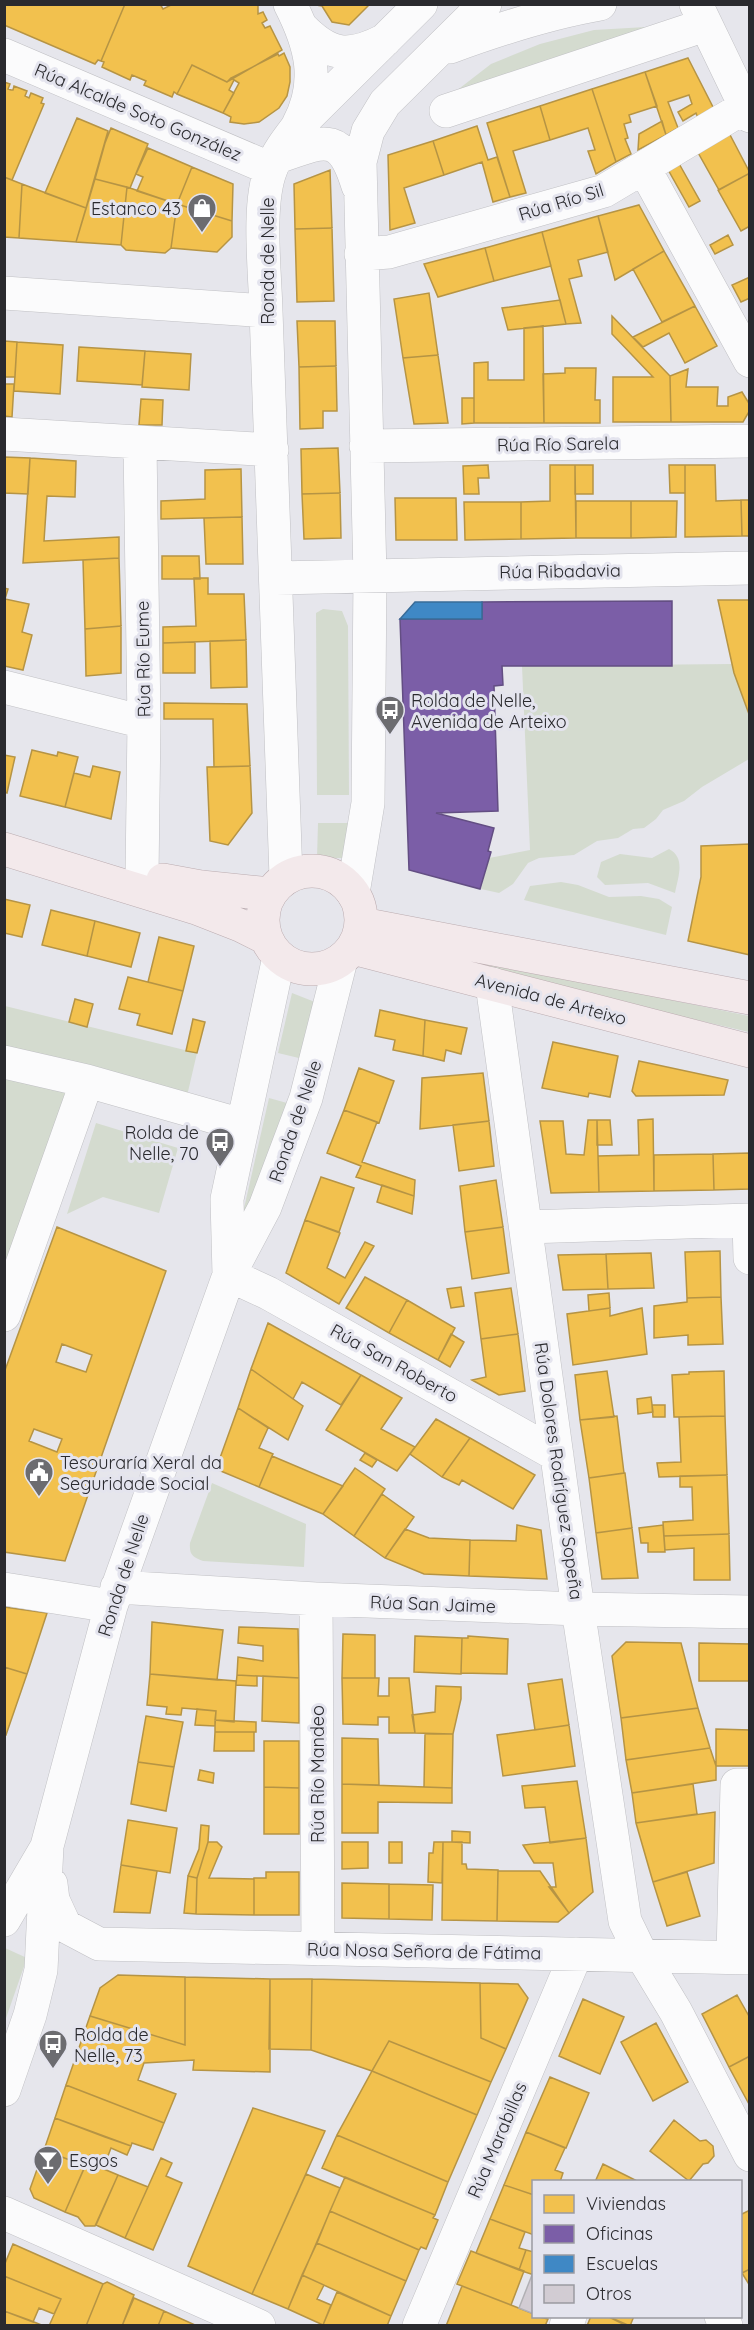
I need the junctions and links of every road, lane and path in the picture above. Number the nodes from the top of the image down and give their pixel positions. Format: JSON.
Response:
{"nodes":[{"id":1,"x":421,"y":4,"type":"edge"},
{"id":2,"x":485,"y":4,"type":"edge"},
{"id":3,"x":600,"y":4,"type":"edge"},
{"id":4,"x":700,"y":15,"type":"edge"},
{"id":5,"x":296,"y":16,"type":"edge"},
{"id":6,"x":386,"y":40,"type":"junction"},
{"id":7,"x":440,"y":50,"type":"junction"},
{"id":8,"x":4,"y":54,"type":"edge"},
{"id":9,"x":447,"y":111,"type":"dead end"},
{"id":10,"x":747,"y":112,"type":"edge"},
{"id":11,"x":298,"y":126,"type":"junction"},
{"id":12,"x":274,"y":163,"type":"junction"},
{"id":13,"x":644,"y":168,"type":"junction"},
{"id":14,"x":359,"y":191,"type":"junction"},
{"id":15,"x":361,"y":254,"type":"junction"},
{"id":16,"x":4,"y":293,"type":"edge"},
{"id":17,"x":266,"y":311,"type":"junction"},
{"id":18,"x":750,"y":362,"type":"edge"},
{"id":19,"x":4,"y":435,"type":"edge"},
{"id":20,"x":750,"y":441,"type":"edge"},
{"id":21,"x":140,"y":443,"type":"junction"},
{"id":22,"x":366,"y":446,"type":"junction"},
{"id":23,"x":272,"y":450,"type":"junction"},
{"id":24,"x":750,"y":568,"type":"edge"},
{"id":25,"x":370,"y":576,"type":"junction"},
{"id":26,"x":276,"y":578,"type":"junction"},
{"id":27,"x":4,"y":687,"type":"edge"},
{"id":28,"x":144,"y":722,"type":"junction"},
{"id":29,"x":15,"y":851,"type":"edge"},
{"id":30,"x":142,"y":876,"type":"junction"},
{"id":31,"x":278,"y":886,"type":"junction"},
{"id":32,"x":353,"y":893,"type":"junction"},
{"id":33,"x":352,"y":944,"type":"junction"},
{"id":34,"x":272,"y":948,"type":"junction"},
{"id":35,"x":492,"y":984,"type":"junction"},
{"id":36,"x":750,"y":998,"type":"edge"},
{"id":37,"x":750,"y":1051,"type":"edge"},
{"id":38,"x":4,"y":1062,"type":"edge"},
{"id":39,"x":87,"y":1081,"type":"junction"},
{"id":40,"x":242,"y":1125,"type":"junction"},
{"id":41,"x":749,"y":1220,"type":"edge"},
{"id":42,"x":526,"y":1227,"type":"junction"},
{"id":43,"x":750,"y":1258,"type":"edge"},
{"id":44,"x":229,"y":1275,"type":"junction"},
{"id":45,"x":4,"y":1315,"type":"edge"},
{"id":46,"x":557,"y":1455,"type":"junction"},
{"id":47,"x":4,"y":1589,"type":"edge"},
{"id":48,"x":114,"y":1596,"type":"junction"},
{"id":49,"x":316,"y":1599,"type":"junction"},
{"id":50,"x":578,"y":1610,"type":"junction"},
{"id":51,"x":750,"y":1612,"type":"edge"},
{"id":52,"x":750,"y":1785,"type":"edge"},
{"id":53,"x":47,"y":1846,"type":"junction"},
{"id":54,"x":4,"y":1920,"type":"edge"},
{"id":55,"x":99,"y":1944,"type":"junction"},
{"id":56,"x":318,"y":1948,"type":"junction"},
{"id":57,"x":576,"y":1954,"type":"junction"},
{"id":58,"x":641,"y":1954,"type":"junction"},
{"id":59,"x":741,"y":1957,"type":"edge"},
{"id":60,"x":41,"y":1970,"type":"junction"},
{"id":61,"x":4,"y":2090,"type":"edge"},
{"id":62,"x":750,"y":2155,"type":"edge"},
{"id":63,"x":4,"y":2213,"type":"edge"},
{"id":64,"x":259,"y":2325,"type":"edge"},
{"id":65,"x":419,"y":2325,"type":"edge"}],
"edges":[{"from":1,"to":6,"type":"street","name":"Ronda de Nelle"},
{"from":2,"to":7,"type":"street"},
{"from":3,"to":7,"type":"street"},
{"from":4,"to":9,"type":"street"},
{"from":4,"to":10,"type":"street"},
{"from":5,"to":6,"type":"street"},
{"from":5,"to":11,"type":"street"},
{"from":6,"to":11,"type":"street","name":"Ronda de Nelle"},
{"from":7,"to":14,"type":"street"},
{"from":8,"to":12,"type":"street","name":"Rúa Alcalde Soto González"},
{"from":10,"to":13,"type":"street","name":"Rúa Río Sil"},
{"from":11,"to":12,"type":"street","name":"Ronda de Nelle"},
{"from":12,"to":14,"type":"street"},
{"from":12,"to":17,"type":"street","name":"Ronda de Nelle"},
{"from":13,"to":15,"type":"street","name":"Rúa Río Sil"},
{"from":13,"to":18,"type":"street"},
{"from":14,"to":15,"type":"street"},
{"from":15,"to":22,"type":"street"},
{"from":16,"to":17,"type":"street"},
{"from":17,"to":23,"type":"street","name":"Ronda de Nelle"},
{"from":19,"to":21,"type":"street"},
{"from":20,"to":22,"type":"street","name":"Rúa Río Sarela"},
{"from":21,"to":23,"type":"street"},
{"from":21,"to":28,"type":"street","name":"Rúa Río Eume"},
{"from":22,"to":25,"type":"street"},
{"from":23,"to":26,"type":"street","name":"Ronda de Nelle"},
{"from":24,"to":25,"type":"street","name":"Rúa Ribadavia"},
{"from":25,"to":26,"type":"street"},
{"from":25,"to":32,"type":"street"},
{"from":26,"to":31,"type":"street","name":"Ronda de Nelle"},
{"from":27,"to":28,"type":"street"},
{"from":28,"to":30,"type":"street","name":"Rúa Río Eume"},
{"from":29,"to":30,"type":"main road"},
{"from":29,"to":34,"type":"main road"},
{"from":30,"to":31,"type":"main road"},
{"from":31,"to":32,"type":"main road"},
{"from":31,"to":34,"type":"main road"},
{"from":32,"to":33,"type":"main road"},
{"from":33,"to":34,"type":"main road"},
{"from":33,"to":35,"type":"main road","name":"Avenida de Arteixo"},
{"from":33,"to":36,"type":"main road","name":"Avenida de Arteixo"},
{"from":33,"to":44,"type":"street","name":"Ronda de Nelle"},
{"from":34,"to":40,"type":"street","name":"Ronda de Nelle"},
{"from":35,"to":37,"type":"main road","name":"Avenida de Arteixo"},
{"from":35,"to":42,"type":"street","name":"Rúa Dolores Rodríguez Sopeña"},
{"from":38,"to":39,"type":"street"},
{"from":39,"to":40,"type":"street"},
{"from":39,"to":45,"type":"street"},
{"from":40,"to":44,"type":"street","name":"Ronda de Nelle"},
{"from":41,"to":42,"type":"street"},
{"from":41,"to":43,"type":"street"},
{"from":42,"to":46,"type":"street","name":"Rúa Dolores Rodríguez Sopeña"},
{"from":44,"to":46,"type":"street","name":"Rúa San Roberto"},
{"from":44,"to":48,"type":"street","name":"Ronda de Nelle"},
{"from":46,"to":50,"type":"street","name":"Rúa Dolores Rodríguez Sopeña"},
{"from":47,"to":48,"type":"street","name":"Rúa San Jaime"},
{"from":48,"to":49,"type":"street","name":"Rúa San Jaime"},
{"from":48,"to":53,"type":"street","name":"Ronda de Nelle"},
{"from":49,"to":50,"type":"street","name":"Rúa San Jaime"},
{"from":49,"to":56,"type":"street","name":"Rúa Río Mandeo"},
{"from":50,"to":51,"type":"street","name":"Rúa San Jaime"},
{"from":50,"to":58,"type":"street","name":"Rúa Dolores Rodríguez Sopeña"},
{"from":52,"to":59,"type":"street"},
{"from":53,"to":54,"type":"street","name":"Ronda de Nelle"},
{"from":53,"to":55,"type":"street","name":"Rúa Nosa Señora de Fátima"},
{"from":53,"to":60,"type":"street","name":"Ronda de Nelle"},
{"from":55,"to":56,"type":"street","name":"Rúa Nosa Señora de Fátima"},
{"from":55,"to":60,"type":"street","name":"Rúa Nosa Señora de Fátima"},
{"from":56,"to":57,"type":"street","name":"Rúa Nosa Señora de Fátima"},
{"from":57,"to":58,"type":"street","name":"Rúa Nosa Señora de Fátima"},
{"from":57,"to":65,"type":"street","name":"Rúa Marabillas"},
{"from":58,"to":59,"type":"street","name":"Rúa Nosa Señora de Fátima"},
{"from":58,"to":62,"type":"street","name":"Rúa Dolores Rodríguez Sopeña"},
{"from":60,"to":61,"type":"street","name":"Ronda de Nelle"},
{"from":63,"to":64,"type":"street"}]}
